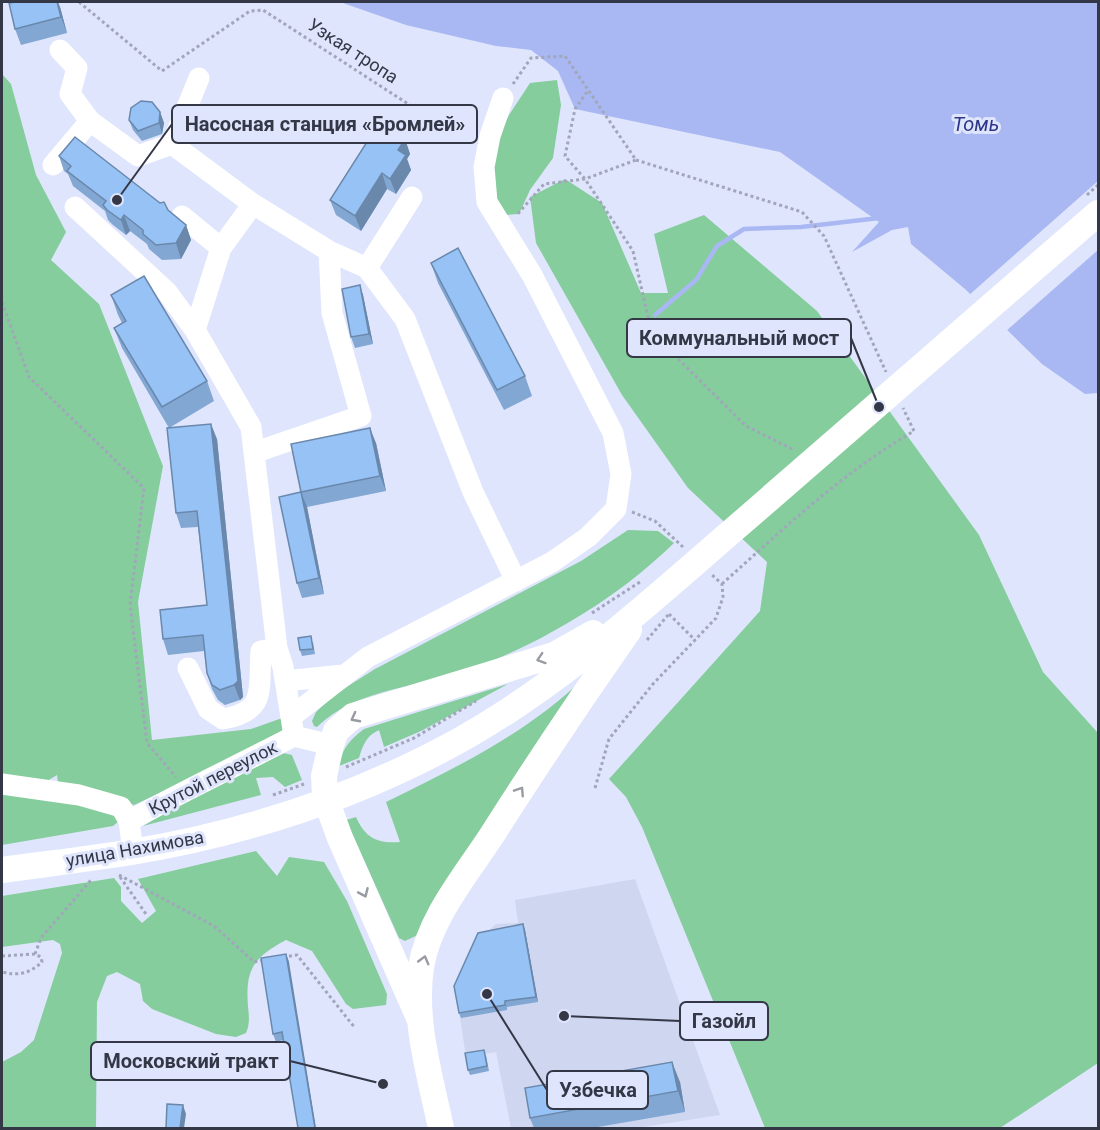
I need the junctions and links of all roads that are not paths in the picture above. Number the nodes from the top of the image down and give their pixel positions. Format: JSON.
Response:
{"nodes":[{"id":1,"x":60,"y":50,"type":"dead end"},
{"id":2,"x":199,"y":78,"type":"dead end"},
{"id":3,"x":503,"y":98,"type":"road end"},
{"id":4,"x":90,"y":122,"type":"junction"},
{"id":5,"x":172,"y":144,"type":"junction"},
{"id":6,"x":53,"y":165,"type":"dead end"},
{"id":7,"x":412,"y":197,"type":"dead end"},
{"id":8,"x":253,"y":204,"type":"junction"},
{"id":9,"x":75,"y":207,"type":"dead end"},
{"id":10,"x":1098,"y":213,"type":"edge"},
{"id":11,"x":182,"y":216,"type":"dead end"},
{"id":12,"x":221,"y":248,"type":"junction"},
{"id":13,"x":329,"y":251,"type":"junction"},
{"id":14,"x":367,"y":268,"type":"junction"},
{"id":15,"x":195,"y":330,"type":"junction"},
{"id":16,"x":256,"y":452,"type":"junction"},
{"id":17,"x":516,"y":581,"type":"junction"},
{"id":18,"x":659,"y":608,"type":"junction"},
{"id":19,"x":277,"y":648,"type":"junction"},
{"id":20,"x":188,"y":668,"type":"dead end"},
{"id":21,"x":344,"y":675,"type":"junction"},
{"id":22,"x":285,"y":681,"type":"junction"},
{"id":23,"x":292,"y":726,"type":"junction"},
{"id":24,"x":331,"y":745,"type":"junction"},
{"id":25,"x":2,"y":784,"type":"edge"},
{"id":26,"x":129,"y":821,"type":"junction"},
{"id":27,"x":133,"y":852,"type":"junction"},
{"id":28,"x":2,"y":870,"type":"edge"},
{"id":29,"x":419,"y":1018,"type":"junction"},
{"id":30,"x":441,"y":1128,"type":"edge"}],
"edges":[{"from":1,"to":4,"type":"street"},
{"from":2,"to":5,"type":"street"},
{"from":3,"to":17,"type":"street"},
{"from":4,"to":5,"type":"street"},
{"from":4,"to":6,"type":"street"},
{"from":5,"to":8,"type":"street"},
{"from":7,"to":14,"type":"street"},
{"from":8,"to":12,"type":"street"},
{"from":8,"to":13,"type":"street"},
{"from":9,"to":15,"type":"street"},
{"from":10,"to":18,"type":"main road"},
{"from":11,"to":12,"type":"street"},
{"from":12,"to":15,"type":"street"},
{"from":13,"to":14,"type":"street"},
{"from":13,"to":16,"type":"street"},
{"from":14,"to":17,"type":"street"},
{"from":15,"to":16,"type":"street"},
{"from":16,"to":19,"type":"street"},
{"from":17,"to":21,"type":"street"},
{"from":18,"to":24,"type":"main road","one_way":true},
{"from":18,"to":27,"type":"main road","name":"улица Нахимова"},
{"from":29,"to":18,"type":"main road","one_way":true},
{"from":19,"to":20,"type":"street"},
{"from":19,"to":22,"type":"street"},
{"from":21,"to":22,"type":"street"},
{"from":21,"to":23,"type":"street"},
{"from":22,"to":23,"type":"street"},
{"from":23,"to":24,"type":"street","name":"Крутой переулок"},
{"from":23,"to":26,"type":"street","name":"Крутой переулок"},
{"from":24,"to":29,"type":"main road","one_way":true},
{"from":25,"to":26,"type":"street","name":"Крутой переулок"},
{"from":26,"to":27,"type":"street","name":"Крутой переулок"},
{"from":27,"to":28,"type":"main road","name":"улица Нахимова"},
{"from":29,"to":30,"type":"main road"}]}
